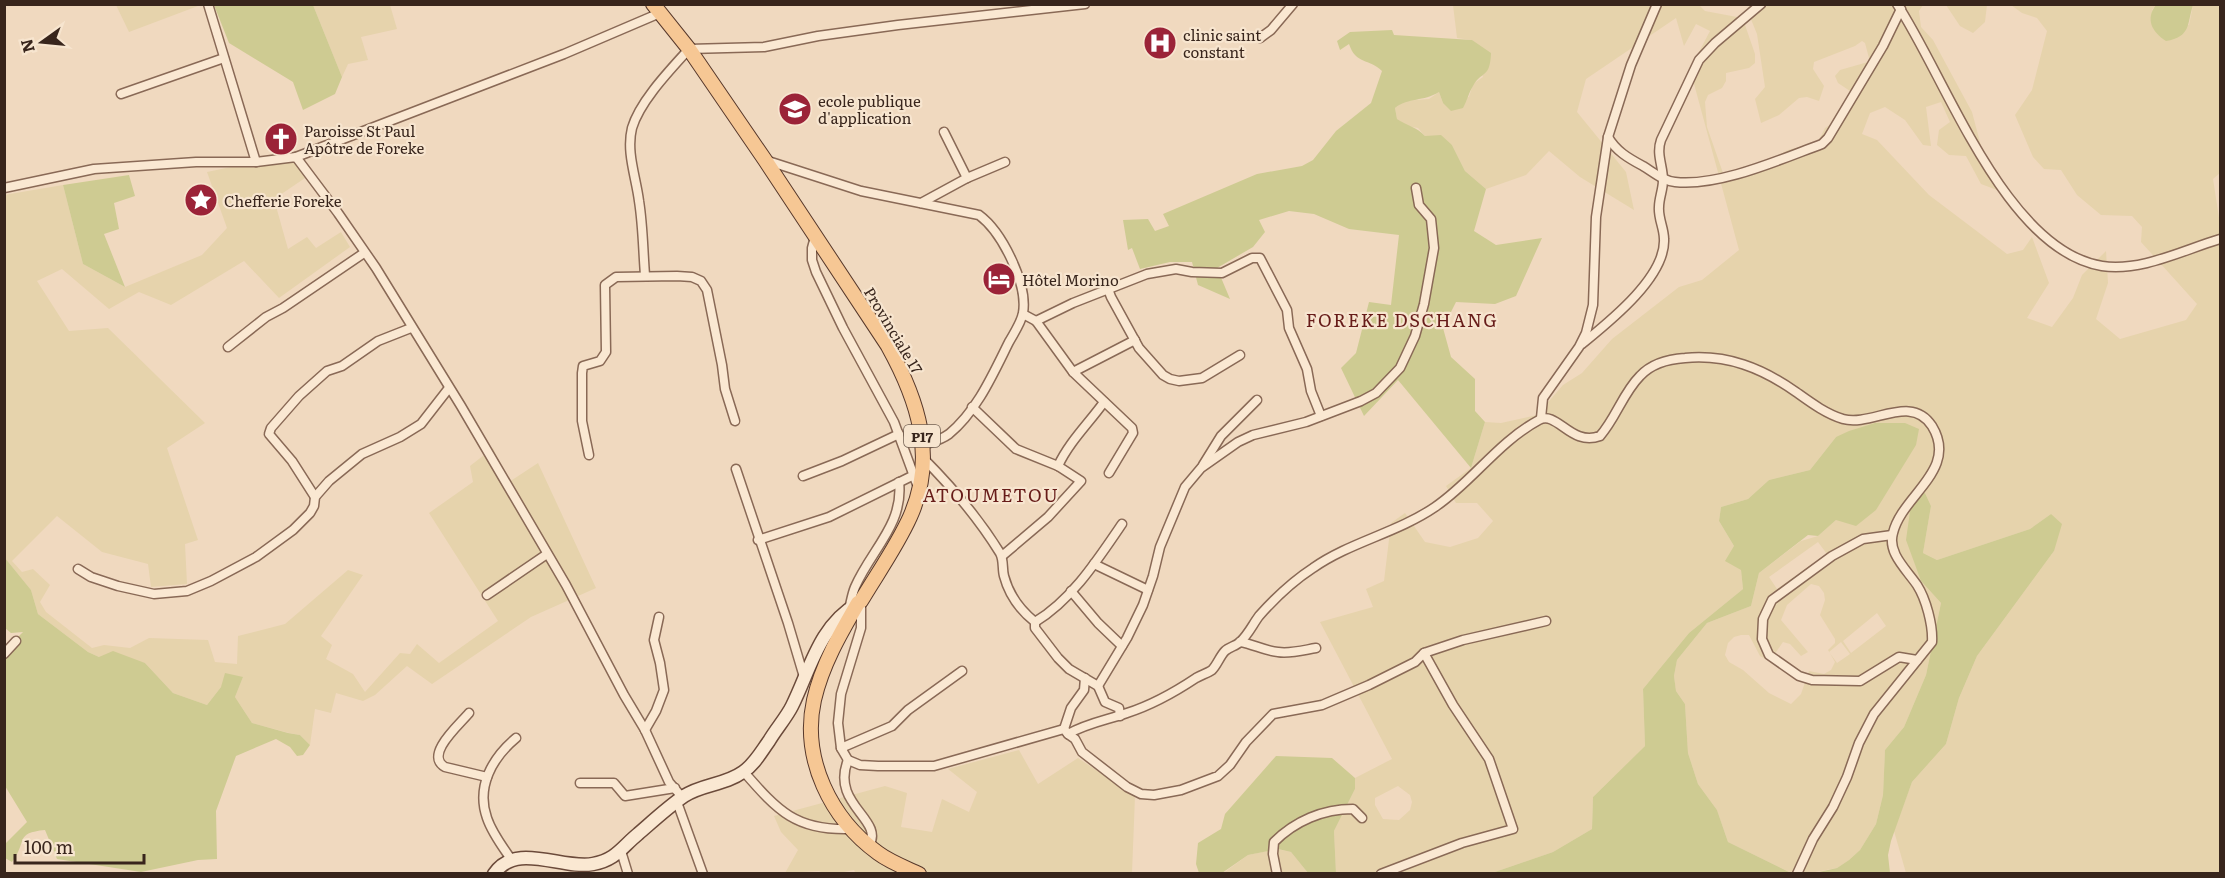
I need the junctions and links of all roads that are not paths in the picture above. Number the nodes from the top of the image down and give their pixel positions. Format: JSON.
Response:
{"nodes":[{"id":1,"x":208,"y":4,"type":"edge"},
{"id":2,"x":1085,"y":4,"type":"edge"},
{"id":3,"x":1293,"y":4,"type":"edge"},
{"id":4,"x":1657,"y":4,"type":"edge"},
{"id":5,"x":1761,"y":4,"type":"edge"},
{"id":6,"x":1899,"y":7,"type":"edge"},
{"id":7,"x":657,"y":9,"type":"edge"},
{"id":8,"x":1260,"y":38,"type":"dead end"},
{"id":9,"x":689,"y":50,"type":"junction"},
{"id":10,"x":224,"y":58,"type":"junction"},
{"id":11,"x":121,"y":94,"type":"dead end"},
{"id":12,"x":945,"y":132,"type":"dead end"},
{"id":13,"x":1608,"y":137,"type":"junction"},
{"id":14,"x":296,"y":157,"type":"junction"},
{"id":15,"x":765,"y":160,"type":"junction"},
{"id":16,"x":256,"y":162,"type":"junction"},
{"id":17,"x":1005,"y":162,"type":"dead end"},
{"id":18,"x":967,"y":178,"type":"junction"},
{"id":19,"x":1663,"y":179,"type":"junction"},
{"id":20,"x":4,"y":188,"type":"edge"},
{"id":21,"x":1416,"y":188,"type":"dead end"},
{"id":22,"x":921,"y":203,"type":"junction"},
{"id":23,"x":815,"y":237,"type":"junction"},
{"id":24,"x":2220,"y":239,"type":"edge"},
{"id":25,"x":364,"y":253,"type":"junction"},
{"id":26,"x":645,"y":275,"type":"junction"},
{"id":27,"x":1108,"y":289,"type":"junction"},
{"id":28,"x":1023,"y":314,"type":"junction"},
{"id":29,"x":1036,"y":321,"type":"junction"},
{"id":30,"x":411,"y":328,"type":"junction"},
{"id":31,"x":1135,"y":340,"type":"junction"},
{"id":32,"x":228,"y":346,"type":"dead end"},
{"id":33,"x":1580,"y":347,"type":"junction"},
{"id":34,"x":1240,"y":355,"type":"dead end"},
{"id":35,"x":1072,"y":372,"type":"junction"},
{"id":36,"x":449,"y":388,"type":"junction"},
{"id":37,"x":1257,"y":400,"type":"dead end"},
{"id":38,"x":1104,"y":402,"type":"junction"},
{"id":39,"x":972,"y":407,"type":"junction"},
{"id":40,"x":1321,"y":416,"type":"junction"},
{"id":41,"x":1541,"y":418,"type":"junction"},
{"id":42,"x":735,"y":421,"type":"dead end"},
{"id":43,"x":899,"y":434,"type":"junction"},
{"id":44,"x":923,"y":451,"type":"junction"},
{"id":45,"x":589,"y":455,"type":"dead end"},
{"id":46,"x":1059,"y":466,"type":"junction"},
{"id":47,"x":1202,"y":468,"type":"junction"},
{"id":48,"x":736,"y":469,"type":"dead end"},
{"id":49,"x":1109,"y":473,"type":"dead end"},
{"id":50,"x":803,"y":476,"type":"dead end"},
{"id":51,"x":916,"y":481,"type":"junction"},
{"id":52,"x":899,"y":482,"type":"junction"},
{"id":53,"x":315,"y":497,"type":"junction"},
{"id":54,"x":1122,"y":524,"type":"dead end"},
{"id":55,"x":1892,"y":535,"type":"junction"},
{"id":56,"x":758,"y":540,"type":"junction"},
{"id":57,"x":547,"y":554,"type":"junction"},
{"id":58,"x":1002,"y":556,"type":"junction"},
{"id":59,"x":1094,"y":564,"type":"junction"},
{"id":60,"x":78,"y":569,"type":"dead end"},
{"id":61,"x":1148,"y":590,"type":"junction"},
{"id":62,"x":1071,"y":591,"type":"junction"},
{"id":63,"x":487,"y":595,"type":"dead end"},
{"id":64,"x":856,"y":604,"type":"junction"},
{"id":65,"x":659,"y":616,"type":"dead end"},
{"id":66,"x":1546,"y":621,"type":"dead end"},
{"id":67,"x":1035,"y":622,"type":"junction"},
{"id":68,"x":16,"y":641,"type":"dead end"},
{"id":69,"x":1240,"y":642,"type":"junction"},
{"id":70,"x":1122,"y":646,"type":"junction"},
{"id":71,"x":1316,"y":648,"type":"dead end"},
{"id":72,"x":1424,"y":653,"type":"junction"},
{"id":73,"x":4,"y":654,"type":"edge"},
{"id":74,"x":1917,"y":660,"type":"junction"},
{"id":75,"x":962,"y":671,"type":"dead end"},
{"id":76,"x":804,"y":677,"type":"junction"},
{"id":77,"x":1085,"y":678,"type":"junction"},
{"id":78,"x":1098,"y":686,"type":"junction"},
{"id":79,"x":470,"y":713,"type":"dead end"},
{"id":80,"x":1120,"y":716,"type":"junction"},
{"id":81,"x":645,"y":730,"type":"junction"},
{"id":82,"x":1066,"y":731,"type":"junction"},
{"id":83,"x":516,"y":738,"type":"dead end"},
{"id":84,"x":841,"y":748,"type":"junction"},
{"id":85,"x":848,"y":760,"type":"junction"},
{"id":86,"x":744,"y":772,"type":"junction"},
{"id":87,"x":487,"y":777,"type":"junction"},
{"id":88,"x":580,"y":783,"type":"dead end"},
{"id":89,"x":678,"y":796,"type":"junction"},
{"id":90,"x":1362,"y":818,"type":"dead end"},
{"id":91,"x":850,"y":829,"type":"junction"},
{"id":92,"x":868,"y":846,"type":"junction"},
{"id":93,"x":621,"y":851,"type":"junction"},
{"id":94,"x":511,"y":860,"type":"junction"},
{"id":95,"x":494,"y":873,"type":"edge"},
{"id":96,"x":628,"y":873,"type":"edge"},
{"id":97,"x":703,"y":873,"type":"edge"},
{"id":98,"x":919,"y":873,"type":"edge"},
{"id":99,"x":1276,"y":873,"type":"edge"},
{"id":100,"x":1381,"y":873,"type":"edge"},
{"id":101,"x":1797,"y":873,"type":"edge"}],
"edges":[{"from":1,"to":10,"type":"street"},
{"from":2,"to":9,"type":"street"},
{"from":3,"to":8,"type":"street"},
{"from":4,"to":13,"type":"street"},
{"from":5,"to":19,"type":"street"},
{"from":6,"to":19,"type":"street"},
{"from":6,"to":24,"type":"street"},
{"from":7,"to":9,"type":"main road","name":"Provinciale 17","number":"P17"},
{"from":7,"to":14,"type":"street"},
{"from":9,"to":15,"type":"main road","name":"Provinciale 17","number":"P17"},
{"from":9,"to":26,"type":"street"},
{"from":10,"to":11,"type":"street"},
{"from":10,"to":16,"type":"street"},
{"from":12,"to":18,"type":"street"},
{"from":13,"to":19,"type":"street"},
{"from":13,"to":33,"type":"street"},
{"from":14,"to":16,"type":"street"},
{"from":14,"to":25,"type":"street"},
{"from":15,"to":22,"type":"street"},
{"from":15,"to":23,"type":"main road","name":"Provinciale 17","number":"P17"},
{"from":16,"to":20,"type":"street"},
{"from":17,"to":18,"type":"street"},
{"from":18,"to":22,"type":"street"},
{"from":19,"to":33,"type":"street"},
{"from":21,"to":40,"type":"street"},
{"from":22,"to":28,"type":"street"},
{"from":23,"to":43,"type":"street"},
{"from":23,"to":44,"type":"main road","name":"Provinciale 17","number":"P17"},
{"from":25,"to":30,"type":"street"},
{"from":25,"to":32,"type":"street"},
{"from":26,"to":42,"type":"street"},
{"from":26,"to":45,"type":"street"},
{"from":27,"to":29,"type":"street"},
{"from":27,"to":31,"type":"street"},
{"from":27,"to":40,"type":"street"},
{"from":28,"to":29,"type":"street"},
{"from":28,"to":39,"type":"street"},
{"from":29,"to":35,"type":"street"},
{"from":30,"to":36,"type":"street"},
{"from":30,"to":53,"type":"street"},
{"from":31,"to":34,"type":"street"},
{"from":31,"to":35,"type":"street"},
{"from":33,"to":41,"type":"street"},
{"from":35,"to":38,"type":"street"},
{"from":36,"to":53,"type":"street"},
{"from":36,"to":57,"type":"street"},
{"from":37,"to":47,"type":"street"},
{"from":38,"to":46,"type":"street"},
{"from":38,"to":49,"type":"street"},
{"from":39,"to":44,"type":"street"},
{"from":39,"to":46,"type":"street"},
{"from":40,"to":47,"type":"street"},
{"from":41,"to":55,"type":"street"},
{"from":41,"to":69,"type":"street"},
{"from":43,"to":50,"type":"street"},
{"from":43,"to":51,"type":"street"},
{"from":44,"to":51,"type":"main road","name":"Provinciale 17","number":"P17"},
{"from":44,"to":58,"type":"street"},
{"from":46,"to":58,"type":"street"},
{"from":47,"to":61,"type":"street"},
{"from":48,"to":56,"type":"street"},
{"from":51,"to":52,"type":"street"},
{"from":51,"to":64,"type":"main road","name":"Provinciale 17","number":"P17"},
{"from":52,"to":56,"type":"street"},
{"from":52,"to":64,"type":"street"},
{"from":53,"to":60,"type":"street"},
{"from":54,"to":59,"type":"street"},
{"from":55,"to":74,"type":"street"},
{"from":55,"to":74,"type":"street"},
{"from":56,"to":76,"type":"street"},
{"from":57,"to":63,"type":"street"},
{"from":57,"to":81,"type":"street"},
{"from":58,"to":67,"type":"street"},
{"from":59,"to":61,"type":"street"},
{"from":59,"to":62,"type":"street"},
{"from":61,"to":70,"type":"street"},
{"from":62,"to":67,"type":"street"},
{"from":62,"to":70,"type":"street"},
{"from":64,"to":76,"type":"street"},
{"from":64,"to":84,"type":"street"},
{"from":64,"to":91,"type":"main road","name":"Provinciale 17","number":"P17"},
{"from":65,"to":81,"type":"street"},
{"from":66,"to":72,"type":"street"},
{"from":67,"to":77,"type":"street"},
{"from":68,"to":73,"type":"street"},
{"from":69,"to":71,"type":"street"},
{"from":69,"to":80,"type":"street"},
{"from":70,"to":78,"type":"street"},
{"from":72,"to":82,"type":"street"},
{"from":72,"to":100,"type":"street"},
{"from":74,"to":101,"type":"street"},
{"from":75,"to":84,"type":"street"},
{"from":76,"to":86,"type":"street"},
{"from":77,"to":78,"type":"street"},
{"from":77,"to":82,"type":"street"},
{"from":78,"to":80,"type":"street"},
{"from":79,"to":87,"type":"street"},
{"from":80,"to":82,"type":"street"},
{"from":81,"to":89,"type":"street"},
{"from":82,"to":85,"type":"street"},
{"from":83,"to":87,"type":"street"},
{"from":84,"to":85,"type":"street"},
{"from":85,"to":92,"type":"street"},
{"from":86,"to":89,"type":"street"},
{"from":86,"to":91,"type":"street"},
{"from":87,"to":94,"type":"street"},
{"from":88,"to":89,"type":"street"},
{"from":89,"to":93,"type":"street"},
{"from":89,"to":97,"type":"street"},
{"from":90,"to":99,"type":"street"},
{"from":91,"to":92,"type":"main road","name":"Provinciale 17","number":"P17"},
{"from":92,"to":98,"type":"main road","name":"Provinciale 17","number":"P17"},
{"from":93,"to":94,"type":"street"},
{"from":93,"to":96,"type":"street"},
{"from":94,"to":95,"type":"street"}]}
